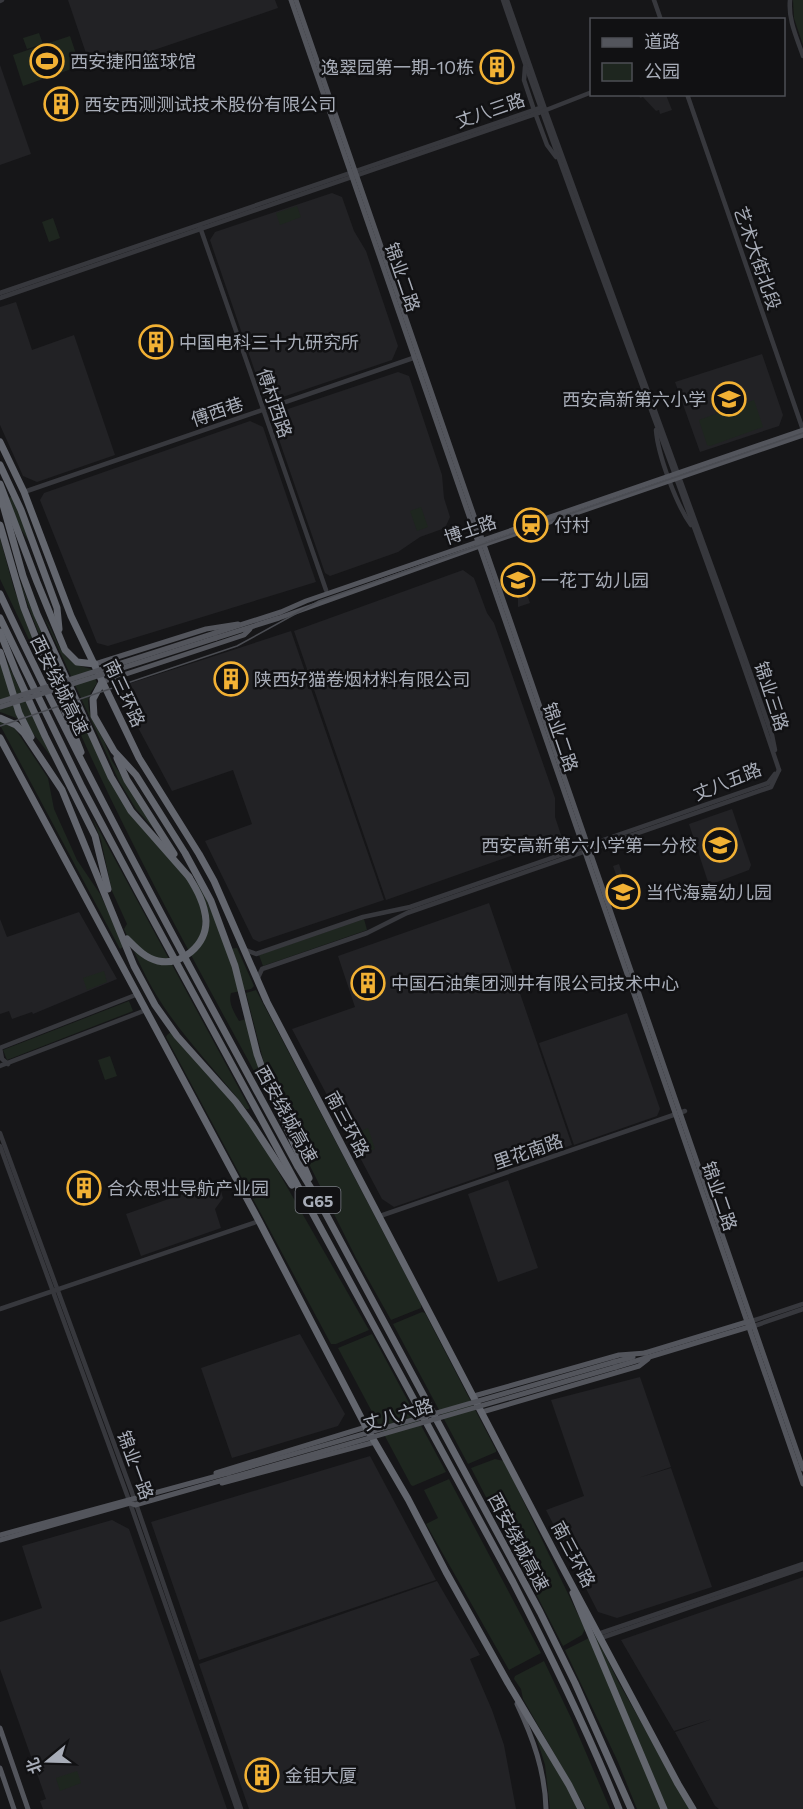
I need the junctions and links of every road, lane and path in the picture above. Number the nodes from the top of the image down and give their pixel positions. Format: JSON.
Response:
{"nodes":[{"id":1,"x":291,"y":0,"type":"edge"},
{"id":2,"x":296,"y":0,"type":"edge"},
{"id":3,"x":505,"y":0,"type":"edge"},
{"id":4,"x":654,"y":0,"type":"edge"},
{"id":5,"x":790,"y":0,"type":"edge"},
{"id":6,"x":660,"y":18,"type":"edge"},
{"id":7,"x":791,"y":22,"type":"junction"},
{"id":8,"x":785,"y":24,"type":"edge"},
{"id":9,"x":803,"y":56,"type":"edge"},
{"id":10,"x":590,"y":93,"type":"edge"},
{"id":11,"x":688,"y":96,"type":"edge"},
{"id":12,"x":539,"y":110,"type":"junction"},
{"id":13,"x":354,"y":173,"type":"junction"},
{"id":14,"x":200,"y":226,"type":"junction"},
{"id":15,"x":0,"y":293,"type":"edge"},
{"id":16,"x":0,"y":298,"type":"edge"},
{"id":17,"x":417,"y":357,"type":"junction"},
{"id":18,"x":263,"y":410,"type":"junction"},
{"id":19,"x":803,"y":431,"type":"edge"},
{"id":20,"x":0,"y":442,"type":"edge"},
{"id":21,"x":0,"y":465,"type":"edge"},
{"id":22,"x":675,"y":477,"type":"junction"},
{"id":23,"x":0,"y":484,"type":"edge"},
{"id":24,"x":24,"y":492,"type":"junction"},
{"id":25,"x":0,"y":494,"type":"edge"},
{"id":26,"x":0,"y":525,"type":"edge"},
{"id":27,"x":481,"y":543,"type":"junction"},
{"id":28,"x":326,"y":590,"type":"dead end"},
{"id":29,"x":0,"y":594,"type":"edge"},
{"id":30,"x":0,"y":618,"type":"edge"},
{"id":31,"x":250,"y":625,"type":"junction"},
{"id":32,"x":0,"y":632,"type":"edge"},
{"id":33,"x":215,"y":636,"type":"junction"},
{"id":34,"x":61,"y":641,"type":"junction"},
{"id":35,"x":0,"y":652,"type":"edge"},
{"id":36,"x":95,"y":664,"type":"junction"},
{"id":37,"x":102,"y":682,"type":"junction"},
{"id":38,"x":0,"y":702,"type":"edge"},
{"id":39,"x":0,"y":707,"type":"edge"},
{"id":40,"x":0,"y":718,"type":"edge"},
{"id":41,"x":0,"y":738,"type":"edge"},
{"id":42,"x":114,"y":751,"type":"junction"},
{"id":43,"x":779,"y":770,"type":"junction"},
{"id":44,"x":62,"y":790,"type":"junction"},
{"id":45,"x":100,"y":798,"type":"junction"},
{"id":46,"x":586,"y":848,"type":"junction"},
{"id":47,"x":187,"y":874,"type":"junction"},
{"id":48,"x":110,"y":905,"type":"junction"},
{"id":49,"x":121,"y":926,"type":"junction"},
{"id":50,"x":124,"y":938,"type":"junction"},
{"id":51,"x":243,"y":949,"type":"junction"},
{"id":52,"x":257,"y":980,"type":"junction"},
{"id":53,"x":138,"y":994,"type":"junction"},
{"id":54,"x":147,"y":1010,"type":"junction"},
{"id":55,"x":0,"y":1048,"type":"edge"},
{"id":56,"x":8,"y":1064,"type":"junction"},
{"id":57,"x":0,"y":1066,"type":"edge"},
{"id":58,"x":680,"y":1113,"type":"junction"},
{"id":59,"x":0,"y":1133,"type":"edge"},
{"id":60,"x":0,"y":1146,"type":"edge"},
{"id":61,"x":320,"y":1203,"type":"junction"},
{"id":62,"x":309,"y":1209,"type":"junction"},
{"id":63,"x":380,"y":1216,"type":"junction"},
{"id":64,"x":259,"y":1221,"type":"junction"},
{"id":65,"x":55,"y":1291,"type":"junction"},
{"id":66,"x":803,"y":1307,"type":"edge"},
{"id":67,"x":0,"y":1310,"type":"edge"},
{"id":68,"x":750,"y":1324,"type":"junction"},
{"id":69,"x":647,"y":1356,"type":"junction"},
{"id":70,"x":474,"y":1396,"type":"junction"},
{"id":71,"x":482,"y":1412,"type":"junction"},
{"id":72,"x":366,"y":1427,"type":"junction"},
{"id":73,"x":375,"y":1442,"type":"junction"},
{"id":74,"x":803,"y":1469,"type":"edge"},
{"id":75,"x":229,"y":1475,"type":"junction"},
{"id":76,"x":198,"y":1480,"type":"junction"},
{"id":77,"x":803,"y":1484,"type":"edge"},
{"id":78,"x":191,"y":1490,"type":"junction"},
{"id":79,"x":132,"y":1501,"type":"junction"},
{"id":80,"x":0,"y":1535,"type":"edge"},
{"id":81,"x":0,"y":1540,"type":"edge"},
{"id":82,"x":557,"y":1557,"type":"junction"},
{"id":83,"x":803,"y":1566,"type":"edge"},
{"id":84,"x":600,"y":1636,"type":"junction"},
{"id":85,"x":508,"y":1683,"type":"junction"},
{"id":86,"x":0,"y":1728,"type":"edge"},
{"id":87,"x":0,"y":1768,"type":"edge"},
{"id":88,"x":14,"y":1809,"type":"edge"},
{"id":89,"x":28,"y":1809,"type":"edge"},
{"id":90,"x":239,"y":1809,"type":"edge"},
{"id":91,"x":546,"y":1809,"type":"edge"},
{"id":92,"x":581,"y":1809,"type":"edge"},
{"id":93,"x":619,"y":1809,"type":"edge"},
{"id":94,"x":631,"y":1809,"type":"edge"},
{"id":95,"x":664,"y":1809,"type":"edge"},
{"id":96,"x":693,"y":1809,"type":"edge"}],
"edges":[{"from":1,"to":13,"type":"main road","name":"锦业二路"},
{"from":2,"to":13,"type":"main road","name":"锦业二路"},
{"from":3,"to":12,"type":"street"},
{"from":3,"to":12,"type":"street"},
{"from":4,"to":6,"type":"street"},
{"from":5,"to":7,"type":"street"},
{"from":7,"to":8,"type":"street"},
{"from":7,"to":9,"type":"street"},
{"from":10,"to":12,"type":"street","name":"丈八三路"},
{"from":11,"to":19,"type":"street","name":"艺术大街北段"},
{"from":12,"to":13,"type":"street","name":"丈八三路"},
{"from":12,"to":22,"type":"street"},
{"from":12,"to":22,"type":"street"},
{"from":13,"to":14,"type":"street","name":"丈八三路"},
{"from":13,"to":17,"type":"main road","name":"锦业二路"},
{"from":14,"to":15,"type":"street","name":"丈八三路"},
{"from":14,"to":16,"type":"street","name":"丈八三路"},
{"from":14,"to":18,"type":"street","name":"傅村西路"},
{"from":17,"to":18,"type":"street","name":"傅西巷"},
{"from":17,"to":27,"type":"main road","name":"锦业二路"},
{"from":18,"to":24,"type":"street","name":"傅西巷"},
{"from":18,"to":28,"type":"street","name":"傅村西路"},
{"from":19,"to":22,"type":"main road","name":"博士路"},
{"from":20,"to":24,"type":"highway","name":"南三环路"},
{"from":21,"to":34,"type":"highway"},
{"from":22,"to":27,"type":"main road","name":"博士路"},
{"from":22,"to":43,"type":"street","name":"锦业三路"},
{"from":22,"to":43,"type":"street","name":"锦业三路"},
{"from":23,"to":34,"type":"highway"},
{"from":24,"to":36,"type":"highway","name":"南三环路"},
{"from":25,"to":47,"type":"highway"},
{"from":26,"to":45,"type":"highway"},
{"from":27,"to":31,"type":"main road","name":"博士路"},
{"from":27,"to":46,"type":"main road","name":"锦业二路"},
{"from":29,"to":45,"type":"highway","name":"西安绕城高速","number":"G65"},
{"from":30,"to":62,"type":"highway","name":"西安绕城高速","number":"G65"},
{"from":31,"to":33,"type":"main road","name":"博士路"},
{"from":31,"to":36,"type":"main road"},
{"from":31,"to":37,"type":"main road"},
{"from":32,"to":49,"type":"highway"},
{"from":33,"to":38,"type":"main road","bridge":true},
{"from":33,"to":39,"type":"main road","bridge":true},
{"from":34,"to":36,"type":"highway"},
{"from":35,"to":44,"type":"highway"},
{"from":36,"to":37,"type":"highway","name":"南三环路"},
{"from":37,"to":42,"type":"highway"},
{"from":37,"to":51,"type":"highway","name":"南三环路"},
{"from":40,"to":44,"type":"highway"},
{"from":41,"to":53,"type":"highway"},
{"from":42,"to":47,"type":"highway"},
{"from":42,"to":61,"type":"highway"},
{"from":43,"to":46,"type":"street","name":"丈八五路"},
{"from":44,"to":48,"type":"highway"},
{"from":45,"to":61,"type":"highway","name":"西安绕城高速","number":"G65"},
{"from":46,"to":51,"type":"street","name":"丈八五路"},
{"from":46,"to":52,"type":"street","name":"丈八五路"},
{"from":46,"to":58,"type":"main road","name":"锦业二路"},
{"from":47,"to":50,"type":"highway","bridge":true},
{"from":48,"to":49,"type":"highway"},
{"from":48,"to":50,"type":"highway"},
{"from":49,"to":50,"type":"highway"},
{"from":50,"to":62,"type":"highway"},
{"from":51,"to":52,"type":"highway","name":"南三环路"},
{"from":52,"to":63,"type":"highway","name":"南三环路"},
{"from":53,"to":54,"type":"highway"},
{"from":53,"to":55,"type":"street"},
{"from":54,"to":56,"type":"street"},
{"from":54,"to":64,"type":"highway"},
{"from":55,"to":56,"type":"street"},
{"from":56,"to":57,"type":"street"},
{"from":58,"to":63,"type":"street","name":"里花南路"},
{"from":58,"to":68,"type":"main road","name":"锦业二路"},
{"from":59,"to":65,"type":"street","name":"锦业一路"},
{"from":60,"to":65,"type":"street","name":"锦业一路"},
{"from":61,"to":94,"type":"highway","name":"西安绕城高速","number":"G65"},
{"from":62,"to":93,"type":"highway","name":"西安绕城高速","number":"G65"},
{"from":63,"to":70,"type":"highway","name":"南三环路"},
{"from":64,"to":65,"type":"street"},
{"from":64,"to":72,"type":"highway"},
{"from":65,"to":67,"type":"street"},
{"from":65,"to":79,"type":"street","name":"锦业一路"},
{"from":66,"to":68,"type":"street","name":"丈八六路"},
{"from":68,"to":69,"type":"main road","name":"丈八六路"},
{"from":68,"to":74,"type":"main road","name":"锦业二路"},
{"from":68,"to":77,"type":"main road","name":"锦业二路"},
{"from":69,"to":70,"type":"main road"},
{"from":69,"to":71,"type":"main road"},
{"from":69,"to":75,"type":"main road","name":"丈八六路","bridge":true},
{"from":70,"to":71,"type":"highway","name":"南三环路"},
{"from":71,"to":82,"type":"highway","name":"南三环路"},
{"from":72,"to":73,"type":"highway"},
{"from":72,"to":76,"type":"main road"},
{"from":73,"to":78,"type":"main road"},
{"from":73,"to":85,"type":"highway"},
{"from":75,"to":76,"type":"main road","name":"丈八六路"},
{"from":75,"to":78,"type":"main road","name":"丈八六路"},
{"from":76,"to":79,"type":"main road","name":"丈八六路"},
{"from":78,"to":79,"type":"main road","name":"丈八六路"},
{"from":79,"to":80,"type":"main road","name":"丈八六路"},
{"from":79,"to":81,"type":"main road","name":"丈八六路"},
{"from":79,"to":90,"type":"street","name":"锦业一路"},
{"from":82,"to":84,"type":"highway","name":"南三环路"},
{"from":82,"to":95,"type":"highway"},
{"from":83,"to":84,"type":"street"},
{"from":84,"to":96,"type":"highway","name":"南三环路"},
{"from":85,"to":91,"type":"main road"},
{"from":85,"to":92,"type":"highway"},
{"from":86,"to":89,"type":"main road"},
{"from":87,"to":88,"type":"main road"}]}
